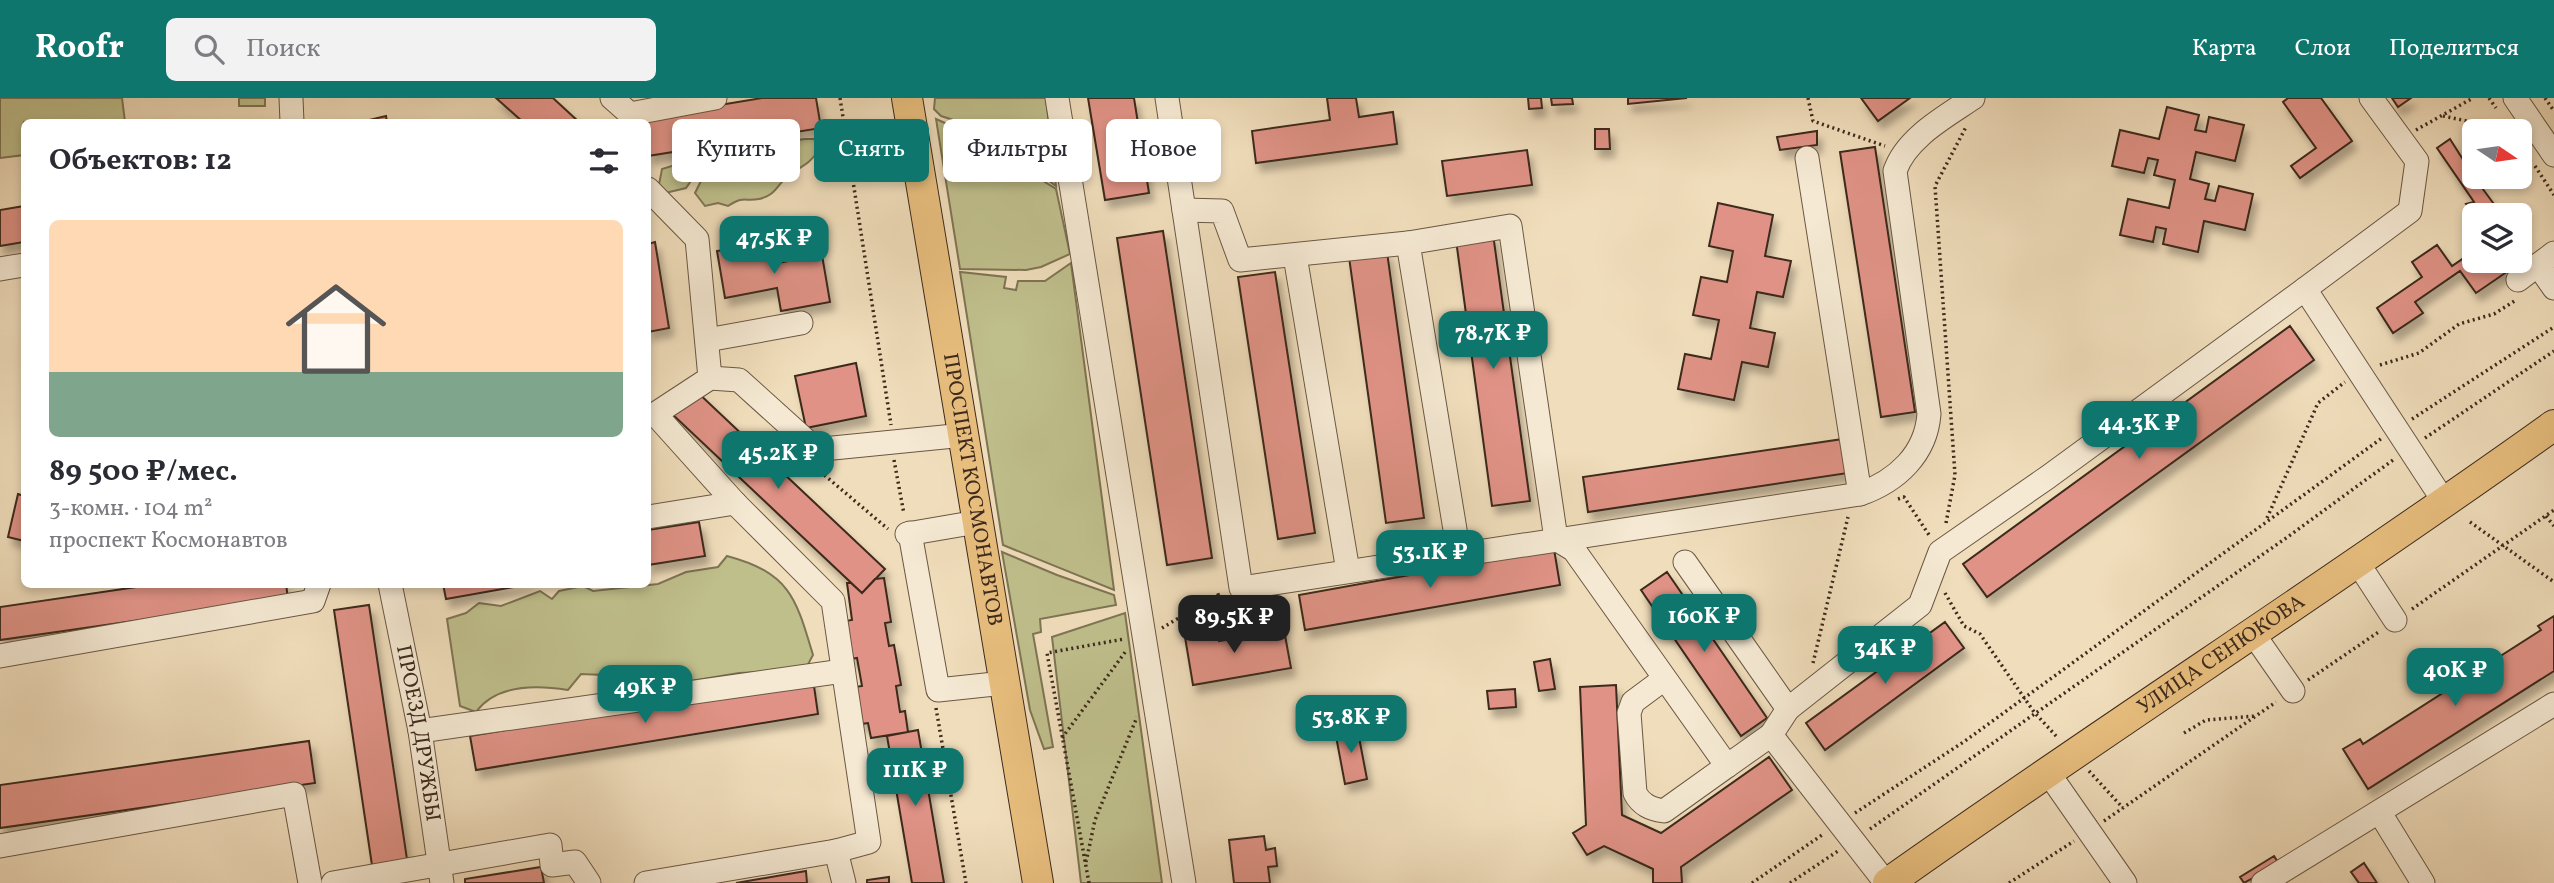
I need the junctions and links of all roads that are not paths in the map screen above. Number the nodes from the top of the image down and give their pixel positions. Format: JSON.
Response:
{"nodes":[{"id":1,"x":291,"y":98,"type":"edge"},
{"id":2,"x":612,"y":98,"type":"edge"},
{"id":3,"x":715,"y":98,"type":"edge"},
{"id":4,"x":907,"y":98,"type":"edge"},
{"id":5,"x":1057,"y":98,"type":"edge"},
{"id":6,"x":1167,"y":98,"type":"edge"},
{"id":7,"x":1973,"y":98,"type":"edge"},
{"id":8,"x":2371,"y":98,"type":"edge"},
{"id":9,"x":2515,"y":98,"type":"edge"},
{"id":10,"x":631,"y":118,"type":"edge"},
{"id":11,"x":292,"y":119,"type":"edge"},
{"id":12,"x":2554,"y":155,"type":"edge"},
{"id":13,"x":1807,"y":158,"type":"dead end"},
{"id":14,"x":651,"y":192,"type":"edge"},
{"id":15,"x":1184,"y":210,"type":"junction"},
{"id":16,"x":1408,"y":243,"type":"junction"},
{"id":17,"x":1295,"y":256,"type":"junction"},
{"id":18,"x":2546,"y":259,"type":"edge"},
{"id":19,"x":21,"y":266,"type":"edge"},
{"id":20,"x":0,"y":269,"type":"edge"},
{"id":21,"x":2518,"y":280,"type":"dead end"},
{"id":22,"x":2554,"y":288,"type":"edge"},
{"id":23,"x":2305,"y":289,"type":"junction"},
{"id":24,"x":801,"y":323,"type":"dead end"},
{"id":25,"x":707,"y":340,"type":"junction"},
{"id":26,"x":710,"y":379,"type":"junction"},
{"id":27,"x":651,"y":414,"type":"edge"},
{"id":28,"x":2554,"y":425,"type":"edge"},
{"id":29,"x":964,"y":435,"type":"junction"},
{"id":30,"x":1860,"y":494,"type":"junction"},
{"id":31,"x":735,"y":503,"type":"junction"},
{"id":32,"x":2445,"y":503,"type":"junction"},
{"id":33,"x":651,"y":517,"type":"edge"},
{"id":34,"x":977,"y":522,"type":"junction"},
{"id":35,"x":1556,"y":539,"type":"junction"},
{"id":36,"x":1459,"y":554,"type":"junction"},
{"id":37,"x":2356,"y":560,"type":"junction"},
{"id":38,"x":1685,"y":562,"type":"dead end"},
{"id":39,"x":1348,"y":571,"type":"junction"},
{"id":40,"x":318,"y":588,"type":"edge"},
{"id":41,"x":391,"y":588,"type":"edge"},
{"id":42,"x":2395,"y":620,"type":"road end"},
{"id":43,"x":2252,"y":632,"type":"junction"},
{"id":44,"x":0,"y":656,"type":"edge"},
{"id":45,"x":843,"y":671,"type":"junction"},
{"id":46,"x":1664,"y":679,"type":"junction"},
{"id":47,"x":1004,"y":683,"type":"junction"},
{"id":48,"x":2293,"y":691,"type":"road end"},
{"id":49,"x":2554,"y":704,"type":"edge"},
{"id":50,"x":1787,"y":709,"type":"junction"},
{"id":51,"x":420,"y":731,"type":"junction"},
{"id":52,"x":1771,"y":735,"type":"junction"},
{"id":53,"x":1727,"y":766,"type":"junction"},
{"id":54,"x":2047,"y":771,"type":"junction"},
{"id":55,"x":2380,"y":813,"type":"junction"},
{"id":56,"x":0,"y":846,"type":"edge"},
{"id":57,"x":836,"y":851,"type":"junction"},
{"id":58,"x":441,"y":874,"type":"edge"},
{"id":59,"x":310,"y":883,"type":"edge"},
{"id":60,"x":333,"y":883,"type":"edge"},
{"id":61,"x":589,"y":883,"type":"edge"},
{"id":62,"x":646,"y":883,"type":"edge"},
{"id":63,"x":844,"y":883,"type":"edge"},
{"id":64,"x":1038,"y":883,"type":"edge"},
{"id":65,"x":1184,"y":883,"type":"edge"},
{"id":66,"x":1887,"y":883,"type":"edge"},
{"id":67,"x":2125,"y":883,"type":"edge"},
{"id":68,"x":2263,"y":883,"type":"edge"},
{"id":69,"x":2423,"y":883,"type":"edge"}],
"edges":[{"from":1,"to":11,"type":"street"},
{"from":2,"to":10,"type":"street"},
{"from":3,"to":10,"type":"street"},
{"from":4,"to":29,"type":"main road","name":"ПРОСПЕКТ КОСМОНАВТОВ"},
{"from":5,"to":65,"type":"street"},
{"from":6,"to":15,"type":"street"},
{"from":7,"to":30,"type":"street"},
{"from":8,"to":23,"type":"street"},
{"from":9,"to":12,"type":"street"},
{"from":13,"to":30,"type":"street"},
{"from":14,"to":25,"type":"street"},
{"from":15,"to":17,"type":"street"},
{"from":15,"to":39,"type":"street"},
{"from":16,"to":17,"type":"street"},
{"from":16,"to":35,"type":"street"},
{"from":16,"to":36,"type":"street"},
{"from":17,"to":39,"type":"street"},
{"from":18,"to":21,"type":"street"},
{"from":18,"to":22,"type":"street"},
{"from":19,"to":20,"type":"street"},
{"from":23,"to":32,"type":"street"},
{"from":23,"to":50,"type":"street"},
{"from":24,"to":25,"type":"street"},
{"from":25,"to":26,"type":"street"},
{"from":26,"to":27,"type":"street"},
{"from":26,"to":29,"type":"street"},
{"from":27,"to":31,"type":"street"},
{"from":28,"to":32,"type":"main road","name":"УЛИЦА СЕНЮКОВА"},
{"from":29,"to":34,"type":"main road","name":"ПРОСПЕКТ КОСМОНАВТОВ"},
{"from":30,"to":35,"type":"street"},
{"from":31,"to":33,"type":"street"},
{"from":31,"to":45,"type":"street"},
{"from":32,"to":37,"type":"main road","name":"УЛИЦА СЕНЮКОВА"},
{"from":34,"to":47,"type":"main road","name":"ПРОСПЕКТ КОСМОНАВТОВ"},
{"from":34,"to":47,"type":"street"},
{"from":35,"to":36,"type":"street"},
{"from":35,"to":46,"type":"street"},
{"from":36,"to":39,"type":"street"},
{"from":37,"to":42,"type":"street"},
{"from":37,"to":43,"type":"main road","name":"УЛИЦА СЕНЮКОВА"},
{"from":38,"to":50,"type":"street"},
{"from":40,"to":44,"type":"street"},
{"from":41,"to":51,"type":"street","name":"ПРОЕЗД ДРУЖБЫ"},
{"from":43,"to":48,"type":"street"},
{"from":43,"to":54,"type":"main road","name":"УЛИЦА СЕНЮКОВА"},
{"from":45,"to":51,"type":"street"},
{"from":45,"to":57,"type":"street"},
{"from":46,"to":53,"type":"street"},
{"from":46,"to":53,"type":"street"},
{"from":47,"to":64,"type":"main road","name":"ПРОСПЕКТ КОСМОНАВТОВ"},
{"from":49,"to":55,"type":"street"},
{"from":50,"to":52,"type":"street"},
{"from":51,"to":58,"type":"street","name":"ПРОЕЗД ДРУЖБЫ"},
{"from":52,"to":53,"type":"street"},
{"from":52,"to":66,"type":"street"},
{"from":54,"to":66,"type":"main road","name":"УЛИЦА СЕНЮКОВА"},
{"from":54,"to":67,"type":"street"},
{"from":55,"to":68,"type":"street"},
{"from":55,"to":69,"type":"street"},
{"from":56,"to":59,"type":"street"},
{"from":57,"to":62,"type":"street"},
{"from":57,"to":63,"type":"street"},
{"from":58,"to":60,"type":"street"},
{"from":58,"to":61,"type":"street"}]}
